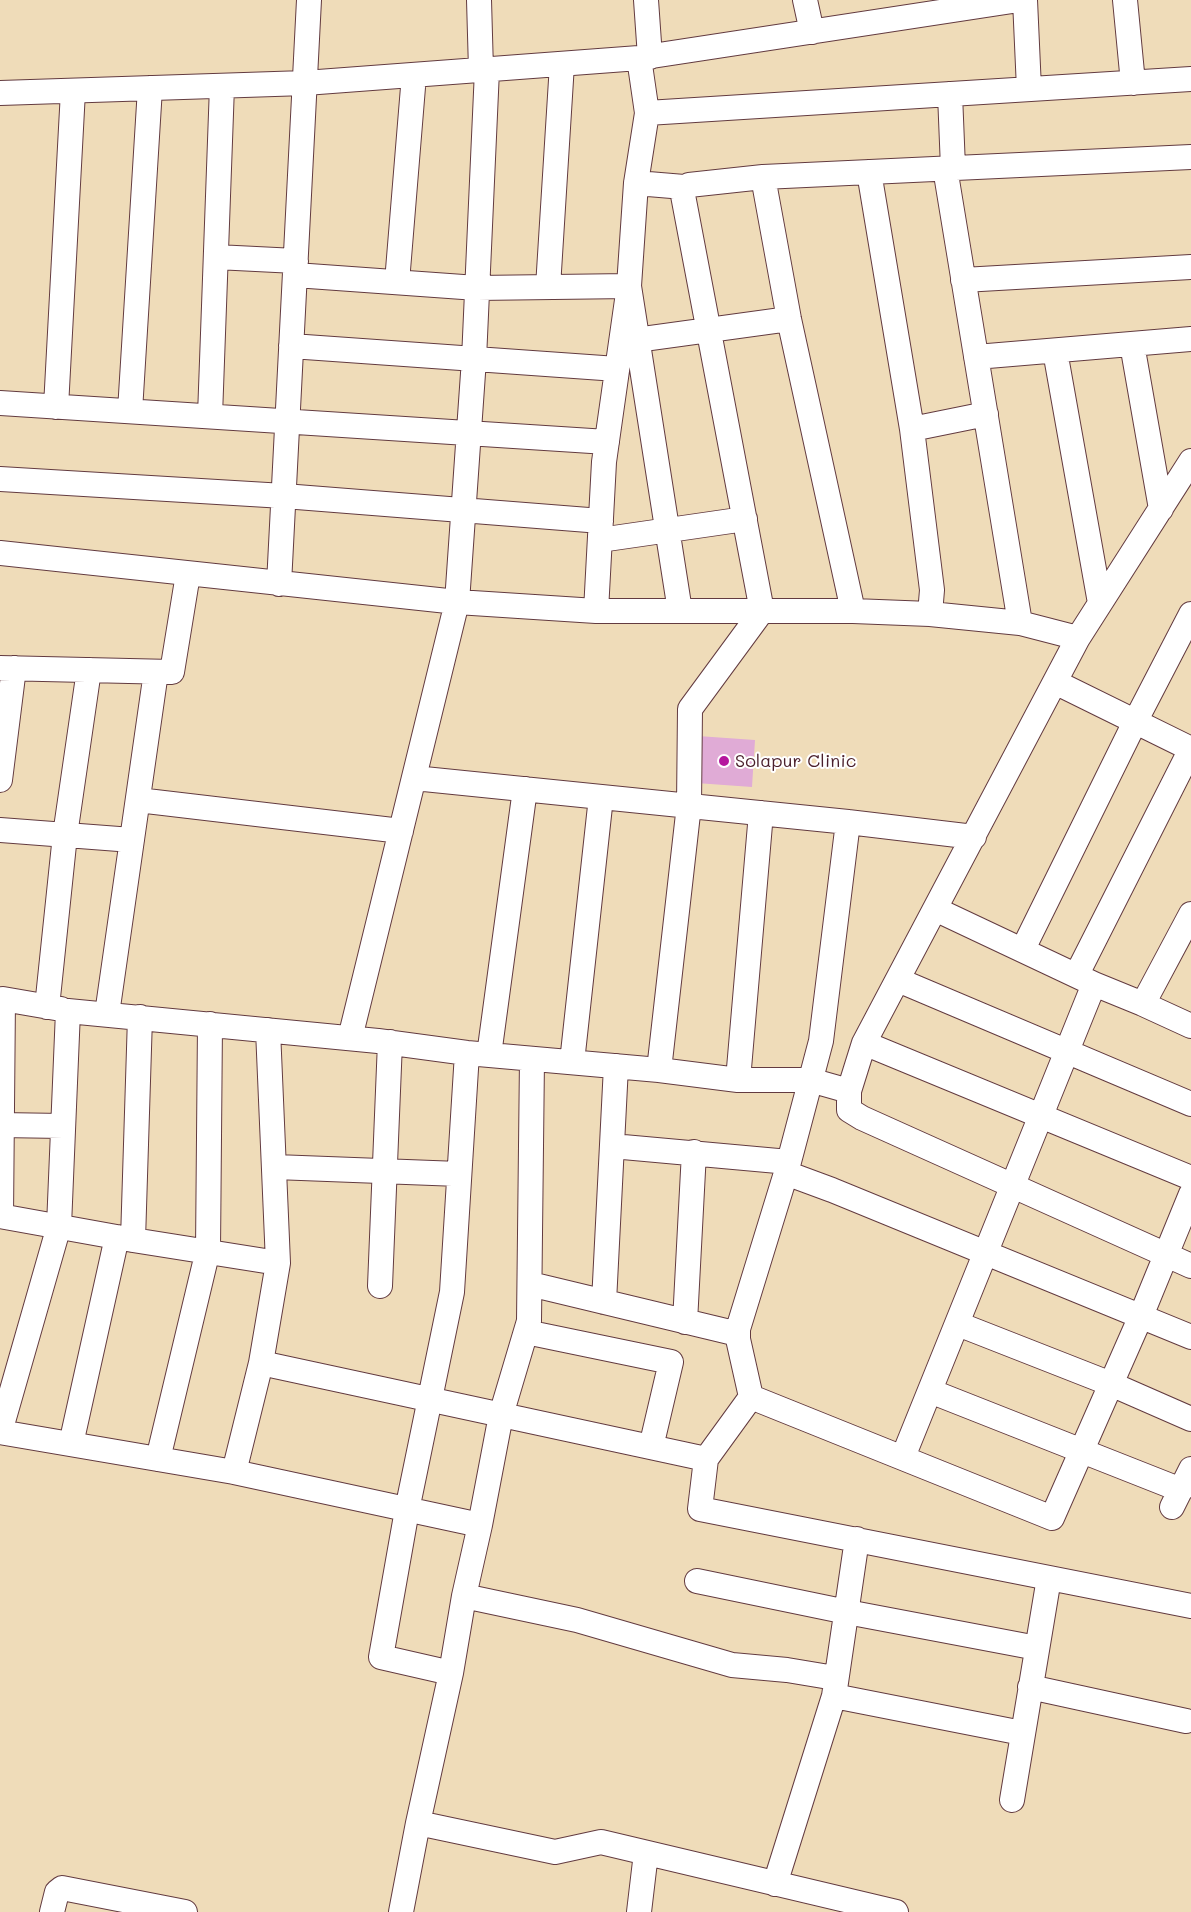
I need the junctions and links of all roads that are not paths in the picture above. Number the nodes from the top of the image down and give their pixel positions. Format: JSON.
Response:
{"nodes":[{"id":1,"x":309,"y":0,"type":"edge"},
{"id":2,"x":480,"y":0,"type":"edge"},
{"id":3,"x":646,"y":0,"type":"edge"},
{"id":4,"x":806,"y":0,"type":"edge"},
{"id":5,"x":1018,"y":0,"type":"edge"},
{"id":6,"x":1025,"y":0,"type":"edge"},
{"id":7,"x":1125,"y":0,"type":"edge"},
{"id":8,"x":983,"y":3,"type":"edge"},
{"id":9,"x":812,"y":32,"type":"junction"},
{"id":10,"x":645,"y":58,"type":"junction"},
{"id":11,"x":562,"y":64,"type":"junction"},
{"id":12,"x":484,"y":70,"type":"junction"},
{"id":13,"x":414,"y":75,"type":"junction"},
{"id":14,"x":1191,"y":79,"type":"edge"},
{"id":15,"x":305,"y":83,"type":"junction"},
{"id":16,"x":1133,"y":83,"type":"junction"},
{"id":17,"x":222,"y":86,"type":"junction"},
{"id":18,"x":150,"y":88,"type":"junction"},
{"id":19,"x":1029,"y":89,"type":"junction"},
{"id":20,"x":73,"y":91,"type":"junction"},
{"id":21,"x":0,"y":93,"type":"edge"},
{"id":22,"x":950,"y":94,"type":"junction"},
{"id":23,"x":0,"y":99,"type":"edge"},
{"id":24,"x":647,"y":113,"type":"junction"},
{"id":25,"x":1191,"y":157,"type":"edge"},
{"id":26,"x":949,"y":168,"type":"junction"},
{"id":27,"x":869,"y":172,"type":"junction"},
{"id":28,"x":763,"y":177,"type":"junction"},
{"id":29,"x":636,"y":183,"type":"junction"},
{"id":30,"x":684,"y":187,"type":"junction"},
{"id":31,"x":216,"y":257,"type":"junction"},
{"id":32,"x":1191,"y":266,"type":"edge"},
{"id":33,"x":295,"y":268,"type":"junction"},
{"id":34,"x":963,"y":280,"type":"junction"},
{"id":35,"x":397,"y":282,"type":"junction"},
{"id":36,"x":629,"y":286,"type":"junction"},
{"id":37,"x":548,"y":287,"type":"junction"},
{"id":38,"x":477,"y":288,"type":"junction"},
{"id":39,"x":789,"y":319,"type":"junction"},
{"id":40,"x":709,"y":330,"type":"junction"},
{"id":41,"x":1191,"y":339,"type":"edge"},
{"id":42,"x":636,"y":340,"type":"junction"},
{"id":43,"x":1132,"y":344,"type":"junction"},
{"id":44,"x":291,"y":346,"type":"junction"},
{"id":45,"x":1055,"y":351,"type":"junction"},
{"id":46,"x":976,"y":358,"type":"junction"},
{"id":47,"x":474,"y":359,"type":"junction"},
{"id":48,"x":617,"y":369,"type":"junction"},
{"id":49,"x":0,"y":403,"type":"edge"},
{"id":50,"x":56,"y":407,"type":"junction"},
{"id":51,"x":130,"y":411,"type":"junction"},
{"id":52,"x":986,"y":414,"type":"junction"},
{"id":53,"x":210,"y":416,"type":"junction"},
{"id":54,"x":288,"y":420,"type":"junction"},
{"id":55,"x":912,"y":429,"type":"junction"},
{"id":56,"x":468,"y":432,"type":"junction"},
{"id":57,"x":607,"y":442,"type":"junction"},
{"id":58,"x":1191,"y":461,"type":"edge"},
{"id":59,"x":0,"y":479,"type":"edge"},
{"id":60,"x":1182,"y":495,"type":"edge"},
{"id":61,"x":284,"y":496,"type":"junction"},
{"id":62,"x":1161,"y":509,"type":"junction"},
{"id":63,"x":463,"y":510,"type":"junction"},
{"id":64,"x":745,"y":519,"type":"junction"},
{"id":65,"x":600,"y":531,"type":"junction"},
{"id":66,"x":666,"y":532,"type":"junction"},
{"id":67,"x":0,"y":553,"type":"edge"},
{"id":68,"x":188,"y":574,"type":"junction"},
{"id":69,"x":279,"y":584,"type":"junction"},
{"id":70,"x":457,"y":602,"type":"junction"},
{"id":71,"x":1100,"y":604,"type":"junction"},
{"id":72,"x":596,"y":611,"type":"junction"},
{"id":73,"x":680,"y":611,"type":"junction"},
{"id":74,"x":762,"y":611,"type":"junction"},
{"id":75,"x":853,"y":611,"type":"junction"},
{"id":76,"x":930,"y":614,"type":"junction"},
{"id":77,"x":1191,"y":614,"type":"edge"},
{"id":78,"x":1020,"y":624,"type":"junction"},
{"id":79,"x":1078,"y":638,"type":"junction"},
{"id":80,"x":7,"y":668,"type":"edge"},
{"id":81,"x":89,"y":670,"type":"junction"},
{"id":82,"x":156,"y":672,"type":"junction"},
{"id":83,"x":1055,"y":682,"type":"junction"},
{"id":84,"x":1135,"y":722,"type":"junction"},
{"id":85,"x":1189,"y":758,"type":"edge"},
{"id":86,"x":414,"y":778,"type":"junction"},
{"id":87,"x":0,"y":780,"type":"edge"},
{"id":88,"x":524,"y":789,"type":"junction"},
{"id":89,"x":601,"y":797,"type":"junction"},
{"id":90,"x":138,"y":800,"type":"junction"},
{"id":91,"x":689,"y":805,"type":"junction"},
{"id":92,"x":761,"y":813,"type":"junction"},
{"id":93,"x":848,"y":822,"type":"junction"},
{"id":94,"x":0,"y":830,"type":"edge"},
{"id":95,"x":401,"y":831,"type":"junction"},
{"id":96,"x":65,"y":835,"type":"junction"},
{"id":97,"x":974,"y":837,"type":"junction"},
{"id":98,"x":132,"y":840,"type":"junction"},
{"id":99,"x":935,"y":909,"type":"junction"},
{"id":100,"x":1191,"y":914,"type":"edge"},
{"id":101,"x":1022,"y":949,"type":"junction"},
{"id":102,"x":1086,"y":979,"type":"junction"},
{"id":103,"x":898,"y":980,"type":"junction"},
{"id":104,"x":2,"y":999,"type":"edge"},
{"id":105,"x":1143,"y":1004,"type":"junction"},
{"id":106,"x":58,"y":1009,"type":"junction"},
{"id":107,"x":107,"y":1014,"type":"junction"},
{"id":108,"x":140,"y":1017,"type":"junction"},
{"id":109,"x":210,"y":1024,"type":"junction"},
{"id":110,"x":1191,"y":1026,"type":"edge"},
{"id":111,"x":268,"y":1030,"type":"junction"},
{"id":112,"x":350,"y":1038,"type":"junction"},
{"id":113,"x":390,"y":1042,"type":"junction"},
{"id":114,"x":864,"y":1043,"type":"junction"},
{"id":115,"x":1066,"y":1052,"type":"junction"},
{"id":116,"x":478,"y":1054,"type":"junction"},
{"id":117,"x":532,"y":1059,"type":"junction"},
{"id":118,"x":572,"y":1062,"type":"junction"},
{"id":119,"x":616,"y":1066,"type":"junction"},
{"id":120,"x":659,"y":1070,"type":"junction"},
{"id":121,"x":738,"y":1080,"type":"junction"},
{"id":122,"x":810,"y":1080,"type":"junction"},
{"id":123,"x":849,"y":1091,"type":"junction"},
{"id":124,"x":1191,"y":1104,"type":"edge"},
{"id":125,"x":1040,"y":1117,"type":"junction"},
{"id":126,"x":1,"y":1125,"type":"edge"},
{"id":127,"x":63,"y":1126,"type":"junction"},
{"id":128,"x":612,"y":1146,"type":"junction"},
{"id":129,"x":694,"y":1152,"type":"junction"},
{"id":130,"x":275,"y":1167,"type":"junction"},
{"id":131,"x":787,"y":1167,"type":"junction"},
{"id":132,"x":383,"y":1172,"type":"junction"},
{"id":133,"x":459,"y":1174,"type":"junction"},
{"id":134,"x":1191,"y":1178,"type":"edge"},
{"id":135,"x":1012,"y":1187,"type":"junction"},
{"id":136,"x":1191,"y":1194,"type":"edge"},
{"id":137,"x":0,"y":1216,"type":"edge"},
{"id":138,"x":59,"y":1226,"type":"junction"},
{"id":139,"x":125,"y":1239,"type":"junction"},
{"id":140,"x":208,"y":1250,"type":"junction"},
{"id":141,"x":987,"y":1253,"type":"junction"},
{"id":142,"x":1166,"y":1254,"type":"junction"},
{"id":143,"x":278,"y":1263,"type":"junction"},
{"id":144,"x":1191,"y":1266,"type":"edge"},
{"id":145,"x":530,"y":1284,"type":"junction"},
{"id":146,"x":380,"y":1286,"type":"dead end"},
{"id":147,"x":604,"y":1302,"type":"junction"},
{"id":148,"x":1141,"y":1316,"type":"junction"},
{"id":149,"x":686,"y":1322,"type":"junction"},
{"id":150,"x":958,"y":1324,"type":"junction"},
{"id":151,"x":526,"y":1332,"type":"junction"},
{"id":152,"x":738,"y":1334,"type":"junction"},
{"id":153,"x":1191,"y":1337,"type":"edge"},
{"id":154,"x":261,"y":1363,"type":"junction"},
{"id":155,"x":1111,"y":1384,"type":"junction"},
{"id":156,"x":930,"y":1391,"type":"junction"},
{"id":157,"x":752,"y":1397,"type":"junction"},
{"id":158,"x":431,"y":1399,"type":"junction"},
{"id":159,"x":501,"y":1414,"type":"junction"},
{"id":160,"x":1191,"y":1419,"type":"edge"},
{"id":161,"x":0,"y":1432,"type":"edge"},
{"id":162,"x":71,"y":1444,"type":"junction"},
{"id":163,"x":651,"y":1447,"type":"junction"},
{"id":164,"x":1081,"y":1452,"type":"junction"},
{"id":165,"x":903,"y":1457,"type":"junction"},
{"id":166,"x":158,"y":1459,"type":"junction"},
{"id":167,"x":706,"y":1459,"type":"junction"},
{"id":168,"x":234,"y":1472,"type":"junction"},
{"id":169,"x":1181,"y":1489,"type":"edge"},
{"id":170,"x":407,"y":1510,"type":"junction"},
{"id":171,"x":480,"y":1525,"type":"junction"},
{"id":172,"x":857,"y":1540,"type":"junction"},
{"id":173,"x":1049,"y":1578,"type":"junction"},
{"id":174,"x":698,"y":1581,"type":"dead end"},
{"id":175,"x":464,"y":1596,"type":"junction"},
{"id":176,"x":1191,"y":1606,"type":"edge"},
{"id":177,"x":847,"y":1612,"type":"junction"},
{"id":178,"x":1037,"y":1648,"type":"junction"},
{"id":179,"x":451,"y":1673,"type":"junction"},
{"id":180,"x":1030,"y":1686,"type":"junction"},
{"id":181,"x":835,"y":1687,"type":"junction"},
{"id":182,"x":1186,"y":1721,"type":"dead end"},
{"id":183,"x":1022,"y":1733,"type":"junction"},
{"id":184,"x":1012,"y":1800,"type":"dead end"},
{"id":185,"x":418,"y":1823,"type":"junction"},
{"id":186,"x":646,"y":1852,"type":"junction"},
{"id":187,"x":775,"y":1884,"type":"junction"},
{"id":188,"x":52,"y":1912,"type":"edge"},
{"id":189,"x":185,"y":1912,"type":"edge"},
{"id":190,"x":401,"y":1912,"type":"edge"},
{"id":191,"x":639,"y":1912,"type":"edge"},
{"id":192,"x":896,"y":1912,"type":"edge"}],
"edges":[{"from":1,"to":15,"type":"street"},
{"from":2,"to":12,"type":"street"},
{"from":3,"to":10,"type":"street"},
{"from":4,"to":9,"type":"street"},
{"from":5,"to":8,"type":"street"},
{"from":6,"to":19,"type":"street"},
{"from":7,"to":16,"type":"street"},
{"from":8,"to":9,"type":"street"},
{"from":9,"to":10,"type":"street"},
{"from":10,"to":11,"type":"street"},
{"from":10,"to":24,"type":"street"},
{"from":11,"to":12,"type":"street"},
{"from":11,"to":37,"type":"street"},
{"from":12,"to":13,"type":"street"},
{"from":12,"to":38,"type":"street"},
{"from":13,"to":15,"type":"street"},
{"from":13,"to":35,"type":"street"},
{"from":14,"to":16,"type":"street"},
{"from":15,"to":17,"type":"street"},
{"from":15,"to":33,"type":"street"},
{"from":16,"to":19,"type":"street"},
{"from":17,"to":18,"type":"street"},
{"from":17,"to":31,"type":"street"},
{"from":18,"to":20,"type":"street"},
{"from":18,"to":51,"type":"street"},
{"from":19,"to":22,"type":"street"},
{"from":20,"to":21,"type":"street"},
{"from":20,"to":50,"type":"street"},
{"from":21,"to":23,"type":"street"},
{"from":22,"to":24,"type":"street"},
{"from":22,"to":26,"type":"street"},
{"from":24,"to":29,"type":"street"},
{"from":25,"to":26,"type":"street"},
{"from":26,"to":27,"type":"street"},
{"from":26,"to":34,"type":"street"},
{"from":27,"to":28,"type":"street"},
{"from":27,"to":55,"type":"street"},
{"from":28,"to":30,"type":"street"},
{"from":28,"to":39,"type":"street"},
{"from":29,"to":30,"type":"street"},
{"from":29,"to":36,"type":"street"},
{"from":30,"to":40,"type":"street"},
{"from":31,"to":33,"type":"street"},
{"from":31,"to":53,"type":"street"},
{"from":32,"to":34,"type":"street"},
{"from":33,"to":35,"type":"street"},
{"from":33,"to":44,"type":"street"},
{"from":34,"to":46,"type":"street"},
{"from":35,"to":38,"type":"street"},
{"from":36,"to":37,"type":"street"},
{"from":36,"to":42,"type":"street"},
{"from":36,"to":48,"type":"street"},
{"from":37,"to":38,"type":"street"},
{"from":38,"to":47,"type":"street"},
{"from":39,"to":40,"type":"street"},
{"from":39,"to":75,"type":"street"},
{"from":40,"to":42,"type":"street"},
{"from":40,"to":64,"type":"street"},
{"from":41,"to":43,"type":"street"},
{"from":42,"to":66,"type":"street"},
{"from":43,"to":45,"type":"street"},
{"from":43,"to":62,"type":"street"},
{"from":44,"to":47,"type":"street"},
{"from":44,"to":54,"type":"street"},
{"from":45,"to":46,"type":"street"},
{"from":45,"to":71,"type":"street"},
{"from":46,"to":52,"type":"street"},
{"from":47,"to":48,"type":"street"},
{"from":47,"to":56,"type":"street"},
{"from":48,"to":57,"type":"street"},
{"from":49,"to":50,"type":"street"},
{"from":50,"to":51,"type":"street"},
{"from":51,"to":53,"type":"street"},
{"from":52,"to":55,"type":"street"},
{"from":52,"to":78,"type":"street"},
{"from":53,"to":54,"type":"street"},
{"from":54,"to":56,"type":"street"},
{"from":54,"to":61,"type":"street"},
{"from":55,"to":76,"type":"street"},
{"from":56,"to":57,"type":"street"},
{"from":56,"to":63,"type":"street"},
{"from":57,"to":65,"type":"street"},
{"from":58,"to":60,"type":"street"},
{"from":59,"to":61,"type":"street"},
{"from":60,"to":62,"type":"street"},
{"from":61,"to":63,"type":"street"},
{"from":61,"to":69,"type":"street"},
{"from":62,"to":71,"type":"street"},
{"from":63,"to":65,"type":"street"},
{"from":63,"to":70,"type":"street"},
{"from":64,"to":66,"type":"street"},
{"from":64,"to":74,"type":"street"},
{"from":65,"to":66,"type":"street"},
{"from":65,"to":72,"type":"street"},
{"from":66,"to":73,"type":"street"},
{"from":67,"to":68,"type":"street"},
{"from":68,"to":69,"type":"street"},
{"from":68,"to":82,"type":"street"},
{"from":69,"to":70,"type":"street"},
{"from":70,"to":72,"type":"street"},
{"from":70,"to":86,"type":"street"},
{"from":71,"to":79,"type":"street"},
{"from":72,"to":73,"type":"street"},
{"from":73,"to":74,"type":"street"},
{"from":74,"to":75,"type":"street"},
{"from":74,"to":91,"type":"street"},
{"from":75,"to":76,"type":"street"},
{"from":76,"to":78,"type":"street"},
{"from":77,"to":84,"type":"street"},
{"from":78,"to":79,"type":"street"},
{"from":79,"to":83,"type":"street"},
{"from":80,"to":81,"type":"street"},
{"from":80,"to":87,"type":"street"},
{"from":81,"to":82,"type":"street"},
{"from":81,"to":96,"type":"street"},
{"from":82,"to":90,"type":"street"},
{"from":83,"to":84,"type":"street"},
{"from":83,"to":97,"type":"street"},
{"from":84,"to":85,"type":"street"},
{"from":84,"to":101,"type":"street"},
{"from":85,"to":102,"type":"street"},
{"from":86,"to":88,"type":"street"},
{"from":86,"to":95,"type":"street"},
{"from":88,"to":89,"type":"street"},
{"from":88,"to":116,"type":"street"},
{"from":89,"to":91,"type":"street"},
{"from":89,"to":118,"type":"street"},
{"from":90,"to":95,"type":"street"},
{"from":90,"to":98,"type":"street"},
{"from":91,"to":92,"type":"street"},
{"from":91,"to":120,"type":"street"},
{"from":92,"to":93,"type":"street"},
{"from":92,"to":121,"type":"street"},
{"from":93,"to":97,"type":"street"},
{"from":93,"to":122,"type":"street"},
{"from":94,"to":96,"type":"street"},
{"from":95,"to":112,"type":"street"},
{"from":96,"to":98,"type":"street"},
{"from":96,"to":106,"type":"street"},
{"from":97,"to":99,"type":"street"},
{"from":98,"to":107,"type":"street"},
{"from":99,"to":101,"type":"street"},
{"from":99,"to":103,"type":"street"},
{"from":100,"to":105,"type":"street"},
{"from":101,"to":102,"type":"street"},
{"from":102,"to":105,"type":"street"},
{"from":102,"to":115,"type":"street"},
{"from":103,"to":114,"type":"street"},
{"from":103,"to":115,"type":"street"},
{"from":104,"to":106,"type":"street"},
{"from":104,"to":126,"type":"street"},
{"from":105,"to":110,"type":"street"},
{"from":106,"to":107,"type":"street"},
{"from":106,"to":127,"type":"street"},
{"from":107,"to":108,"type":"street"},
{"from":108,"to":109,"type":"street"},
{"from":108,"to":139,"type":"street"},
{"from":109,"to":111,"type":"street"},
{"from":109,"to":140,"type":"street"},
{"from":111,"to":112,"type":"street"},
{"from":111,"to":130,"type":"street"},
{"from":112,"to":113,"type":"street"},
{"from":113,"to":116,"type":"street"},
{"from":113,"to":132,"type":"street"},
{"from":114,"to":123,"type":"street"},
{"from":114,"to":125,"type":"street"},
{"from":115,"to":124,"type":"street"},
{"from":115,"to":125,"type":"street"},
{"from":116,"to":117,"type":"street"},
{"from":116,"to":133,"type":"street"},
{"from":117,"to":118,"type":"street"},
{"from":117,"to":145,"type":"street"},
{"from":118,"to":119,"type":"street"},
{"from":119,"to":120,"type":"street"},
{"from":119,"to":128,"type":"street"},
{"from":120,"to":121,"type":"street"},
{"from":121,"to":122,"type":"street"},
{"from":122,"to":123,"type":"street"},
{"from":122,"to":131,"type":"street"},
{"from":123,"to":135,"type":"street"},
{"from":125,"to":134,"type":"street"},
{"from":125,"to":135,"type":"street"},
{"from":126,"to":127,"type":"street"},
{"from":126,"to":137,"type":"street"},
{"from":127,"to":138,"type":"street"},
{"from":128,"to":129,"type":"street"},
{"from":128,"to":147,"type":"street"},
{"from":129,"to":131,"type":"street"},
{"from":129,"to":149,"type":"street"},
{"from":130,"to":132,"type":"street"},
{"from":130,"to":143,"type":"street"},
{"from":131,"to":141,"type":"street"},
{"from":131,"to":152,"type":"street"},
{"from":132,"to":133,"type":"street"},
{"from":132,"to":146,"type":"street"},
{"from":133,"to":158,"type":"street"},
{"from":135,"to":141,"type":"street"},
{"from":135,"to":142,"type":"street"},
{"from":136,"to":142,"type":"street"},
{"from":137,"to":138,"type":"street"},
{"from":138,"to":139,"type":"street"},
{"from":138,"to":161,"type":"street"},
{"from":139,"to":140,"type":"street"},
{"from":139,"to":162,"type":"street"},
{"from":140,"to":143,"type":"street"},
{"from":140,"to":166,"type":"street"},
{"from":141,"to":148,"type":"street"},
{"from":141,"to":150,"type":"street"},
{"from":142,"to":144,"type":"street"},
{"from":142,"to":148,"type":"street"},
{"from":143,"to":154,"type":"street"},
{"from":145,"to":147,"type":"street"},
{"from":145,"to":151,"type":"street"},
{"from":147,"to":149,"type":"street"},
{"from":148,"to":153,"type":"street"},
{"from":148,"to":155,"type":"street"},
{"from":149,"to":152,"type":"street"},
{"from":150,"to":155,"type":"street"},
{"from":150,"to":156,"type":"street"},
{"from":151,"to":159,"type":"street"},
{"from":151,"to":163,"type":"street"},
{"from":152,"to":157,"type":"street"},
{"from":154,"to":158,"type":"street"},
{"from":154,"to":168,"type":"street"},
{"from":155,"to":160,"type":"street"},
{"from":155,"to":164,"type":"street"},
{"from":156,"to":164,"type":"street"},
{"from":156,"to":165,"type":"street"},
{"from":157,"to":165,"type":"street"},
{"from":157,"to":167,"type":"street"},
{"from":158,"to":159,"type":"street"},
{"from":158,"to":170,"type":"street"},
{"from":159,"to":163,"type":"street"},
{"from":159,"to":171,"type":"street"},
{"from":161,"to":162,"type":"street"},
{"from":162,"to":166,"type":"street"},
{"from":163,"to":167,"type":"street"},
{"from":164,"to":165,"type":"street"},
{"from":164,"to":169,"type":"street"},
{"from":166,"to":168,"type":"street"},
{"from":167,"to":172,"type":"street"},
{"from":168,"to":170,"type":"street"},
{"from":170,"to":171,"type":"street"},
{"from":170,"to":179,"type":"street"},
{"from":171,"to":175,"type":"street"},
{"from":172,"to":173,"type":"street"},
{"from":172,"to":177,"type":"street"},
{"from":173,"to":176,"type":"street"},
{"from":173,"to":178,"type":"street"},
{"from":174,"to":177,"type":"street"},
{"from":175,"to":179,"type":"street"},
{"from":175,"to":181,"type":"street"},
{"from":177,"to":178,"type":"street"},
{"from":177,"to":181,"type":"street"},
{"from":178,"to":180,"type":"street"},
{"from":179,"to":185,"type":"street"},
{"from":180,"to":182,"type":"street"},
{"from":180,"to":183,"type":"street"},
{"from":181,"to":183,"type":"street"},
{"from":181,"to":187,"type":"street"},
{"from":183,"to":184,"type":"street"},
{"from":185,"to":186,"type":"street"},
{"from":185,"to":190,"type":"street"},
{"from":186,"to":187,"type":"street"},
{"from":186,"to":191,"type":"street"},
{"from":187,"to":192,"type":"street"},
{"from":188,"to":189,"type":"street"}]}
